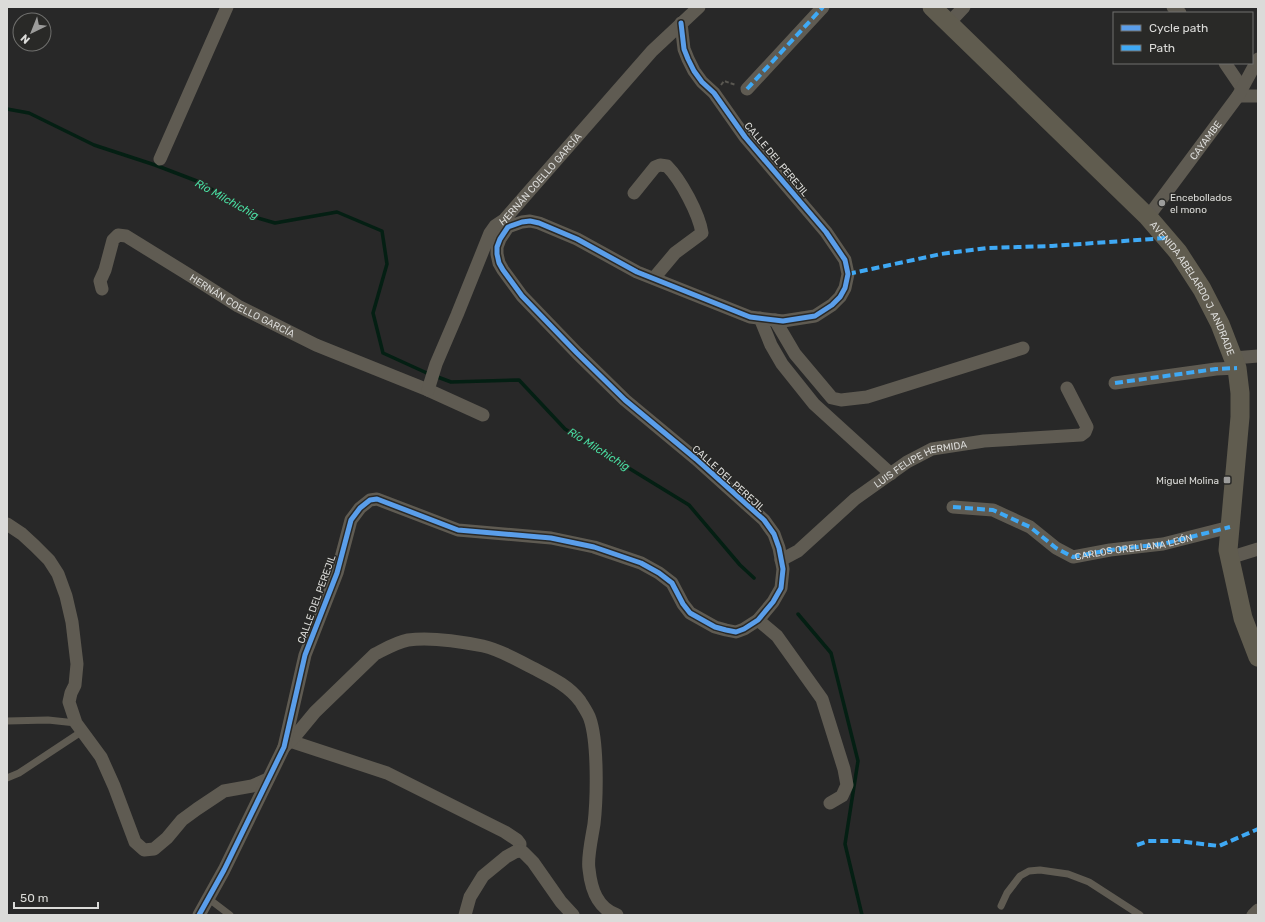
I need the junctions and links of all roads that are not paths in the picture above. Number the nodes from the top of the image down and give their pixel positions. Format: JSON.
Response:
{"nodes":[{"id":1,"x":227,"y":7,"type":"edge"},
{"id":2,"x":699,"y":7,"type":"edge"},
{"id":3,"x":823,"y":7,"type":"edge"},
{"id":4,"x":932,"y":7,"type":"edge"},
{"id":5,"x":964,"y":7,"type":"edge"},
{"id":6,"x":681,"y":23,"type":"junction"},
{"id":7,"x":949,"y":24,"type":"junction"},
{"id":8,"x":1258,"y":59,"type":"edge"},
{"id":9,"x":1226,"y":64,"type":"edge"},
{"id":10,"x":747,"y":89,"type":"dead end"},
{"id":11,"x":1240,"y":92,"type":"junction"},
{"id":12,"x":1258,"y":96,"type":"edge"},
{"id":13,"x":160,"y":159,"type":"dead end"},
{"id":14,"x":634,"y":193,"type":"dead end"},
{"id":15,"x":1148,"y":217,"type":"junction"},
{"id":16,"x":506,"y":223,"type":"junction"},
{"id":17,"x":654,"y":278,"type":"junction"},
{"id":18,"x":101,"y":285,"type":"dead end"},
{"id":19,"x":760,"y":318,"type":"junction"},
{"id":20,"x":775,"y":320,"type":"junction"},
{"id":21,"x":1023,"y":348,"type":"dead end"},
{"id":22,"x":1258,"y":356,"type":"edge"},
{"id":23,"x":1236,"y":363,"type":"junction"},
{"id":24,"x":1115,"y":383,"type":"dead end"},
{"id":25,"x":429,"y":386,"type":"junction"},
{"id":26,"x":1067,"y":388,"type":"dead end"},
{"id":27,"x":483,"y":416,"type":"dead end"},
{"id":28,"x":891,"y":474,"type":"junction"},
{"id":29,"x":953,"y":507,"type":"dead end"},
{"id":30,"x":7,"y":524,"type":"edge"},
{"id":31,"x":1230,"y":527,"type":"junction"},
{"id":32,"x":1258,"y":549,"type":"edge"},
{"id":33,"x":1230,"y":558,"type":"junction"},
{"id":34,"x":781,"y":560,"type":"junction"},
{"id":35,"x":758,"y":620,"type":"junction"},
{"id":36,"x":1258,"y":657,"type":"edge"},
{"id":37,"x":7,"y":721,"type":"edge"},
{"id":38,"x":78,"y":728,"type":"junction"},
{"id":39,"x":287,"y":744,"type":"junction"},
{"id":40,"x":7,"y":778,"type":"edge"},
{"id":41,"x":268,"y":779,"type":"junction"},
{"id":42,"x":830,"y":803,"type":"dead end"},
{"id":43,"x":519,"y":851,"type":"junction"},
{"id":44,"x":208,"y":898,"type":"junction"},
{"id":45,"x":1001,"y":906,"type":"dead end"},
{"id":46,"x":1258,"y":910,"type":"edge"},
{"id":47,"x":612,"y":914,"type":"edge"},
{"id":48,"x":199,"y":915,"type":"edge"},
{"id":49,"x":230,"y":915,"type":"edge"},
{"id":50,"x":466,"y":915,"type":"edge"},
{"id":51,"x":573,"y":915,"type":"edge"},
{"id":52,"x":1140,"y":915,"type":"edge"},
{"id":53,"x":1253,"y":915,"type":"edge"}],
"edges":[{"from":1,"to":13,"type":"street"},
{"from":2,"to":6,"type":"street","name":"HERNÁN COELLO GARCÍA"},
{"from":3,"to":10,"type":"street"},
{"from":4,"to":7,"type":"street","name":"AVENIDA ABELARDO J. ANDRADE"},
{"from":5,"to":7,"type":"street"},
{"from":6,"to":16,"type":"street","name":"HERNÁN COELLO GARCÍA"},
{"from":6,"to":20,"type":"street","name":"CALLE DEL PEREJIL"},
{"from":7,"to":15,"type":"street","name":"AVENIDA ABELARDO J. ANDRADE"},
{"from":8,"to":11,"type":"street","name":"CAYAMBE"},
{"from":9,"to":11,"type":"street"},
{"from":11,"to":12,"type":"street"},
{"from":11,"to":15,"type":"street","name":"CAYAMBE"},
{"from":14,"to":17,"type":"street"},
{"from":15,"to":23,"type":"street","name":"AVENIDA ABELARDO J. ANDRADE"},
{"from":16,"to":17,"type":"street","name":"CALLE DEL PEREJIL"},
{"from":16,"to":25,"type":"street","name":"HERNÁN COELLO GARCÍA"},
{"from":16,"to":34,"type":"street","name":"CALLE DEL PEREJIL"},
{"from":17,"to":19,"type":"street","name":"CALLE DEL PEREJIL"},
{"from":18,"to":25,"type":"street","name":"HERNÁN COELLO GARCÍA"},
{"from":19,"to":20,"type":"street","name":"CALLE DEL PEREJIL"},
{"from":19,"to":28,"type":"street"},
{"from":20,"to":21,"type":"street"},
{"from":22,"to":23,"type":"street"},
{"from":23,"to":24,"type":"street"},
{"from":23,"to":31,"type":"street","name":"AVENIDA ABELARDO J. ANDRADE"},
{"from":25,"to":27,"type":"street","name":"HERNÁN COELLO GARCÍA"},
{"from":26,"to":28,"type":"street","name":"LUIS FELIPE HERMIDA"},
{"from":28,"to":34,"type":"street","name":"LUIS FELIPE HERMIDA"},
{"from":29,"to":31,"type":"street","name":"CARLOS ORELLANA LEÓN"},
{"from":30,"to":38,"type":"street"},
{"from":31,"to":33,"type":"street","name":"AVENIDA ABELARDO J. ANDRADE"},
{"from":32,"to":33,"type":"street"},
{"from":33,"to":36,"type":"street","name":"AVENIDA ABELARDO J. ANDRADE"},
{"from":34,"to":35,"type":"street","name":"CALLE DEL PEREJIL"},
{"from":35,"to":39,"type":"street","name":"CALLE DEL PEREJIL"},
{"from":35,"to":42,"type":"street"},
{"from":37,"to":38,"type":"lane"},
{"from":38,"to":40,"type":"lane"},
{"from":38,"to":41,"type":"street"},
{"from":39,"to":41,"type":"street","name":"CALLE DEL PEREJIL"},
{"from":39,"to":43,"type":"street"},
{"from":39,"to":47,"type":"street"},
{"from":41,"to":44,"type":"street","name":"CALLE DEL PEREJIL"},
{"from":43,"to":50,"type":"street"},
{"from":43,"to":51,"type":"street"},
{"from":44,"to":48,"type":"street","name":"CALLE DEL PEREJIL"},
{"from":44,"to":49,"type":"lane"},
{"from":45,"to":52,"type":"lane"},
{"from":46,"to":53,"type":"street"}]}
